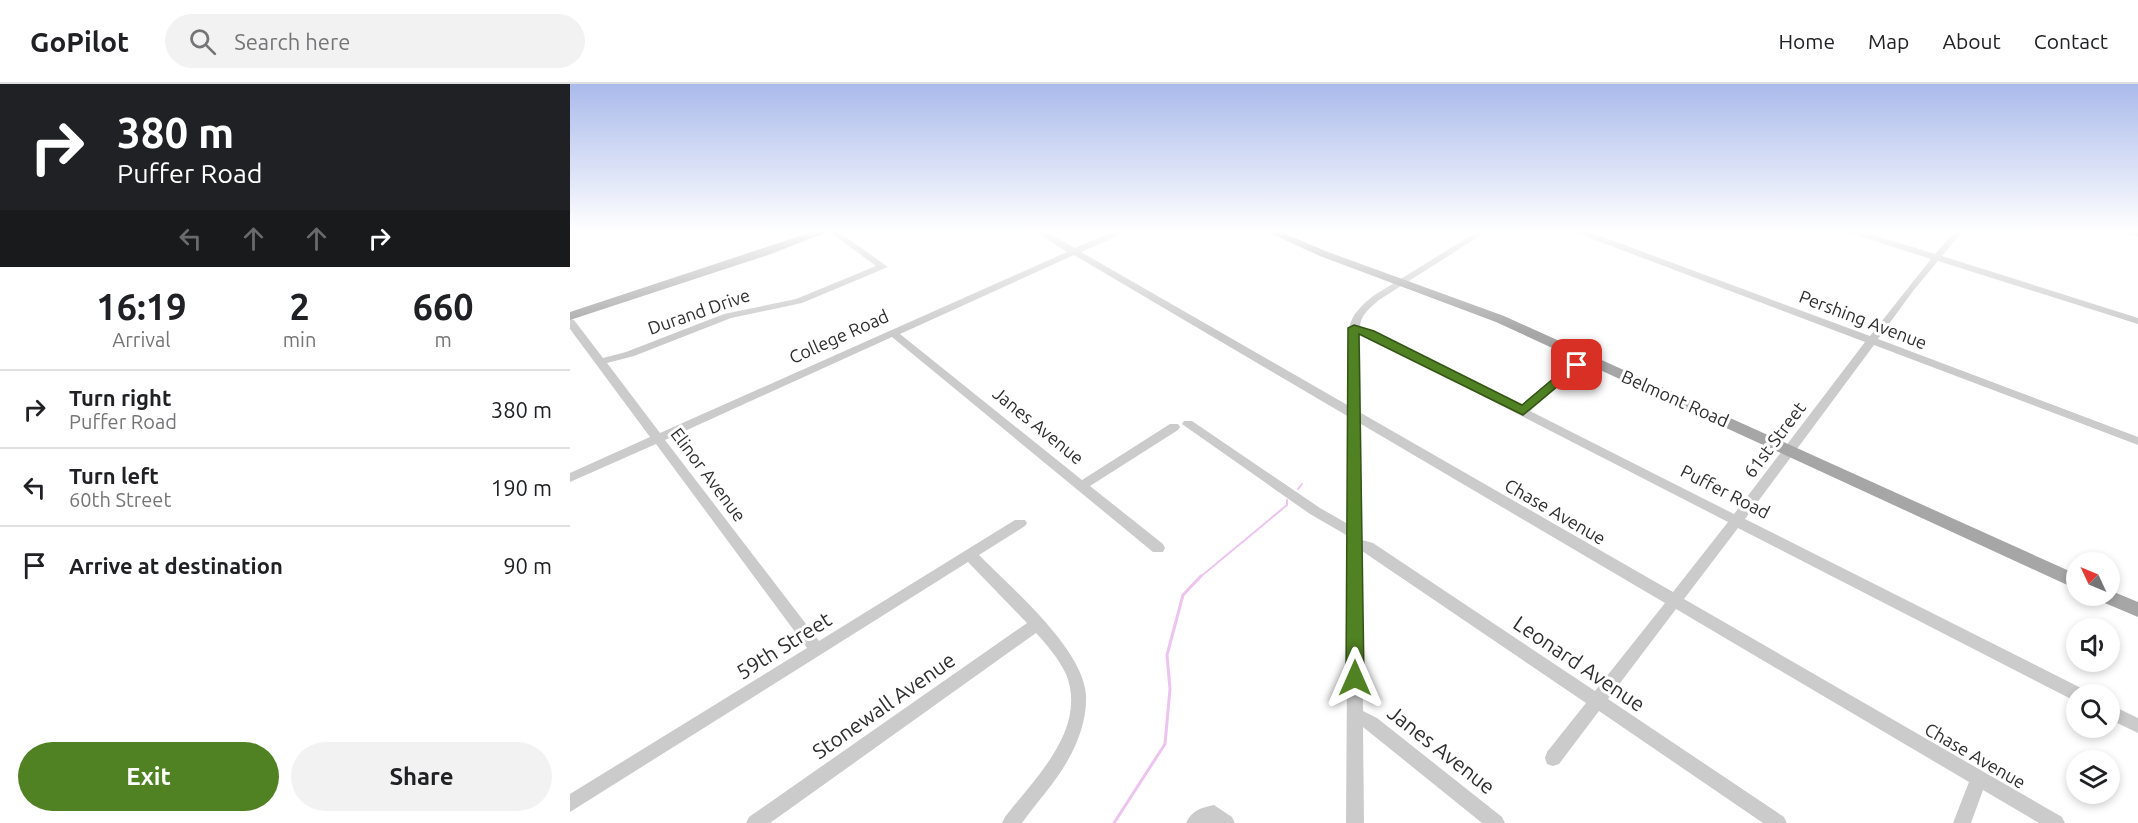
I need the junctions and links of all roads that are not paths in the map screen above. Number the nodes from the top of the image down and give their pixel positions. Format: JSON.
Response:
{"nodes":[{"id":1,"x":728,"y":264,"type":"edge"},
{"id":2,"x":879,"y":264,"type":"edge"},
{"id":3,"x":1046,"y":264,"type":"edge"},
{"id":4,"x":1095,"y":264,"type":"edge"},
{"id":5,"x":1358,"y":264,"type":"edge"},
{"id":6,"x":1429,"y":264,"type":"edge"},
{"id":7,"x":1669,"y":264,"type":"edge"},
{"id":8,"x":1931,"y":264,"type":"edge"},
{"id":9,"x":1958,"y":264,"type":"edge"},
{"id":10,"x":1401,"y":282,"type":"junction"},
{"id":11,"x":570,"y":316,"type":"edge"},
{"id":12,"x":2138,"y":321,"type":"edge"},
{"id":13,"x":570,"y":322,"type":"edge"},
{"id":14,"x":1354,"y":328,"type":"junction"},
{"id":15,"x":892,"y":333,"type":"junction"},
{"id":16,"x":1874,"y":341,"type":"junction"},
{"id":17,"x":1585,"y":358,"type":"junction"},
{"id":18,"x":600,"y":362,"type":"junction"},
{"id":19,"x":1523,"y":411,"type":"junction"},
{"id":20,"x":1354,"y":416,"type":"junction"},
{"id":21,"x":1188,"y":424,"type":"dead end"},
{"id":22,"x":1174,"y":428,"type":"dead end"},
{"id":23,"x":656,"y":439,"type":"junction"},
{"id":24,"x":2138,"y":441,"type":"edge"},
{"id":25,"x":1790,"y":451,"type":"junction"},
{"id":26,"x":570,"y":478,"type":"edge"},
{"id":27,"x":1081,"y":486,"type":"junction"},
{"id":28,"x":1736,"y":520,"type":"junction"},
{"id":29,"x":1020,"y":523,"type":"dead end"},
{"id":30,"x":1355,"y":539,"type":"junction"},
{"id":31,"x":1158,"y":548,"type":"dead end"},
{"id":32,"x":969,"y":554,"type":"junction"},
{"id":33,"x":2066,"y":577,"type":"edge"},
{"id":34,"x":1672,"y":601,"type":"junction"},
{"id":35,"x":2120,"y":602,"type":"edge"},
{"id":36,"x":2138,"y":610,"type":"edge"},
{"id":37,"x":1037,"y":624,"type":"junction"},
{"id":38,"x":817,"y":650,"type":"junction"},
{"id":39,"x":2066,"y":688,"type":"edge"},
{"id":40,"x":1596,"y":701,"type":"junction"},
{"id":41,"x":1356,"y":716,"type":"junction"},
{"id":42,"x":2120,"y":717,"type":"edge"},
{"id":43,"x":2138,"y":726,"type":"edge"},
{"id":44,"x":1553,"y":758,"type":"dead end"},
{"id":45,"x":1979,"y":779,"type":"junction"},
{"id":46,"x":570,"y":804,"type":"edge"},
{"id":47,"x":755,"y":823,"type":"edge"},
{"id":48,"x":1011,"y":823,"type":"edge"},
{"id":49,"x":1195,"y":823,"type":"edge"},
{"id":50,"x":1226,"y":823,"type":"edge"},
{"id":51,"x":1355,"y":823,"type":"edge"},
{"id":52,"x":1496,"y":823,"type":"edge"},
{"id":53,"x":1778,"y":823,"type":"edge"},
{"id":54,"x":1962,"y":823,"type":"edge"},
{"id":55,"x":2055,"y":823,"type":"edge"}],
"edges":[{"from":1,"to":11,"type":"main road"},
{"from":2,"to":18,"type":"street","name":"Durand Drive"},
{"from":3,"to":15,"type":"street","name":"College Road"},
{"from":4,"to":20,"type":"street","name":"Chase Avenue"},
{"from":5,"to":10,"type":"main road","name":"Belmont Road"},
{"from":6,"to":10,"type":"street"},
{"from":7,"to":16,"type":"street","name":"Pershing Avenue"},
{"from":8,"to":16,"type":"street","name":"61st Street"},
{"from":9,"to":12,"type":"street"},
{"from":10,"to":14,"type":"street"},
{"from":10,"to":17,"type":"main road","name":"Belmont Road"},
{"from":13,"to":18,"type":"street","name":"Elinor Avenue"},
{"from":14,"to":19,"type":"street","name":"Puffer Road"},
{"from":14,"to":20,"type":"street"},
{"from":15,"to":23,"type":"street","name":"College Road"},
{"from":15,"to":27,"type":"street","name":"Janes Avenue"},
{"from":16,"to":24,"type":"street","name":"Pershing Avenue"},
{"from":16,"to":25,"type":"street","name":"61st Street"},
{"from":17,"to":19,"type":"street"},
{"from":17,"to":25,"type":"main road","name":"Belmont Road"},
{"from":18,"to":23,"type":"street","name":"Elinor Avenue"},
{"from":19,"to":28,"type":"street","name":"Puffer Road"},
{"from":20,"to":30,"type":"street"},
{"from":20,"to":34,"type":"street","name":"Chase Avenue"},
{"from":21,"to":30,"type":"street","name":"Leonard Avenue"},
{"from":22,"to":27,"type":"street"},
{"from":23,"to":26,"type":"street","name":"College Road"},
{"from":23,"to":38,"type":"street","name":"Elinor Avenue"},
{"from":25,"to":28,"type":"street","name":"61st Street"},
{"from":25,"to":33,"type":"main road","name":"Belmont Road"},
{"from":27,"to":31,"type":"street","name":"Janes Avenue"},
{"from":28,"to":34,"type":"street","name":"61st Street"},
{"from":28,"to":39,"type":"street","name":"Puffer Road"},
{"from":29,"to":32,"type":"street","name":"59th Street"},
{"from":30,"to":40,"type":"street","name":"Leonard Avenue"},
{"from":30,"to":41,"type":"street"},
{"from":32,"to":37,"type":"street"},
{"from":32,"to":38,"type":"street","name":"59th Street"},
{"from":34,"to":40,"type":"street","name":"61st Street"},
{"from":34,"to":45,"type":"street","name":"Chase Avenue"},
{"from":35,"to":36,"type":"main road"},
{"from":37,"to":47,"type":"street","name":"Stonewall Avenue"},
{"from":37,"to":48,"type":"street"},
{"from":38,"to":46,"type":"street","name":"59th Street"},
{"from":40,"to":44,"type":"street","name":"61st Street"},
{"from":40,"to":53,"type":"street","name":"Leonard Avenue"},
{"from":41,"to":51,"type":"street"},
{"from":41,"to":52,"type":"street","name":"Janes Avenue"},
{"from":42,"to":43,"type":"street"},
{"from":45,"to":54,"type":"street"},
{"from":45,"to":55,"type":"street","name":"Chase Avenue"},
{"from":49,"to":50,"type":"street"}]}
